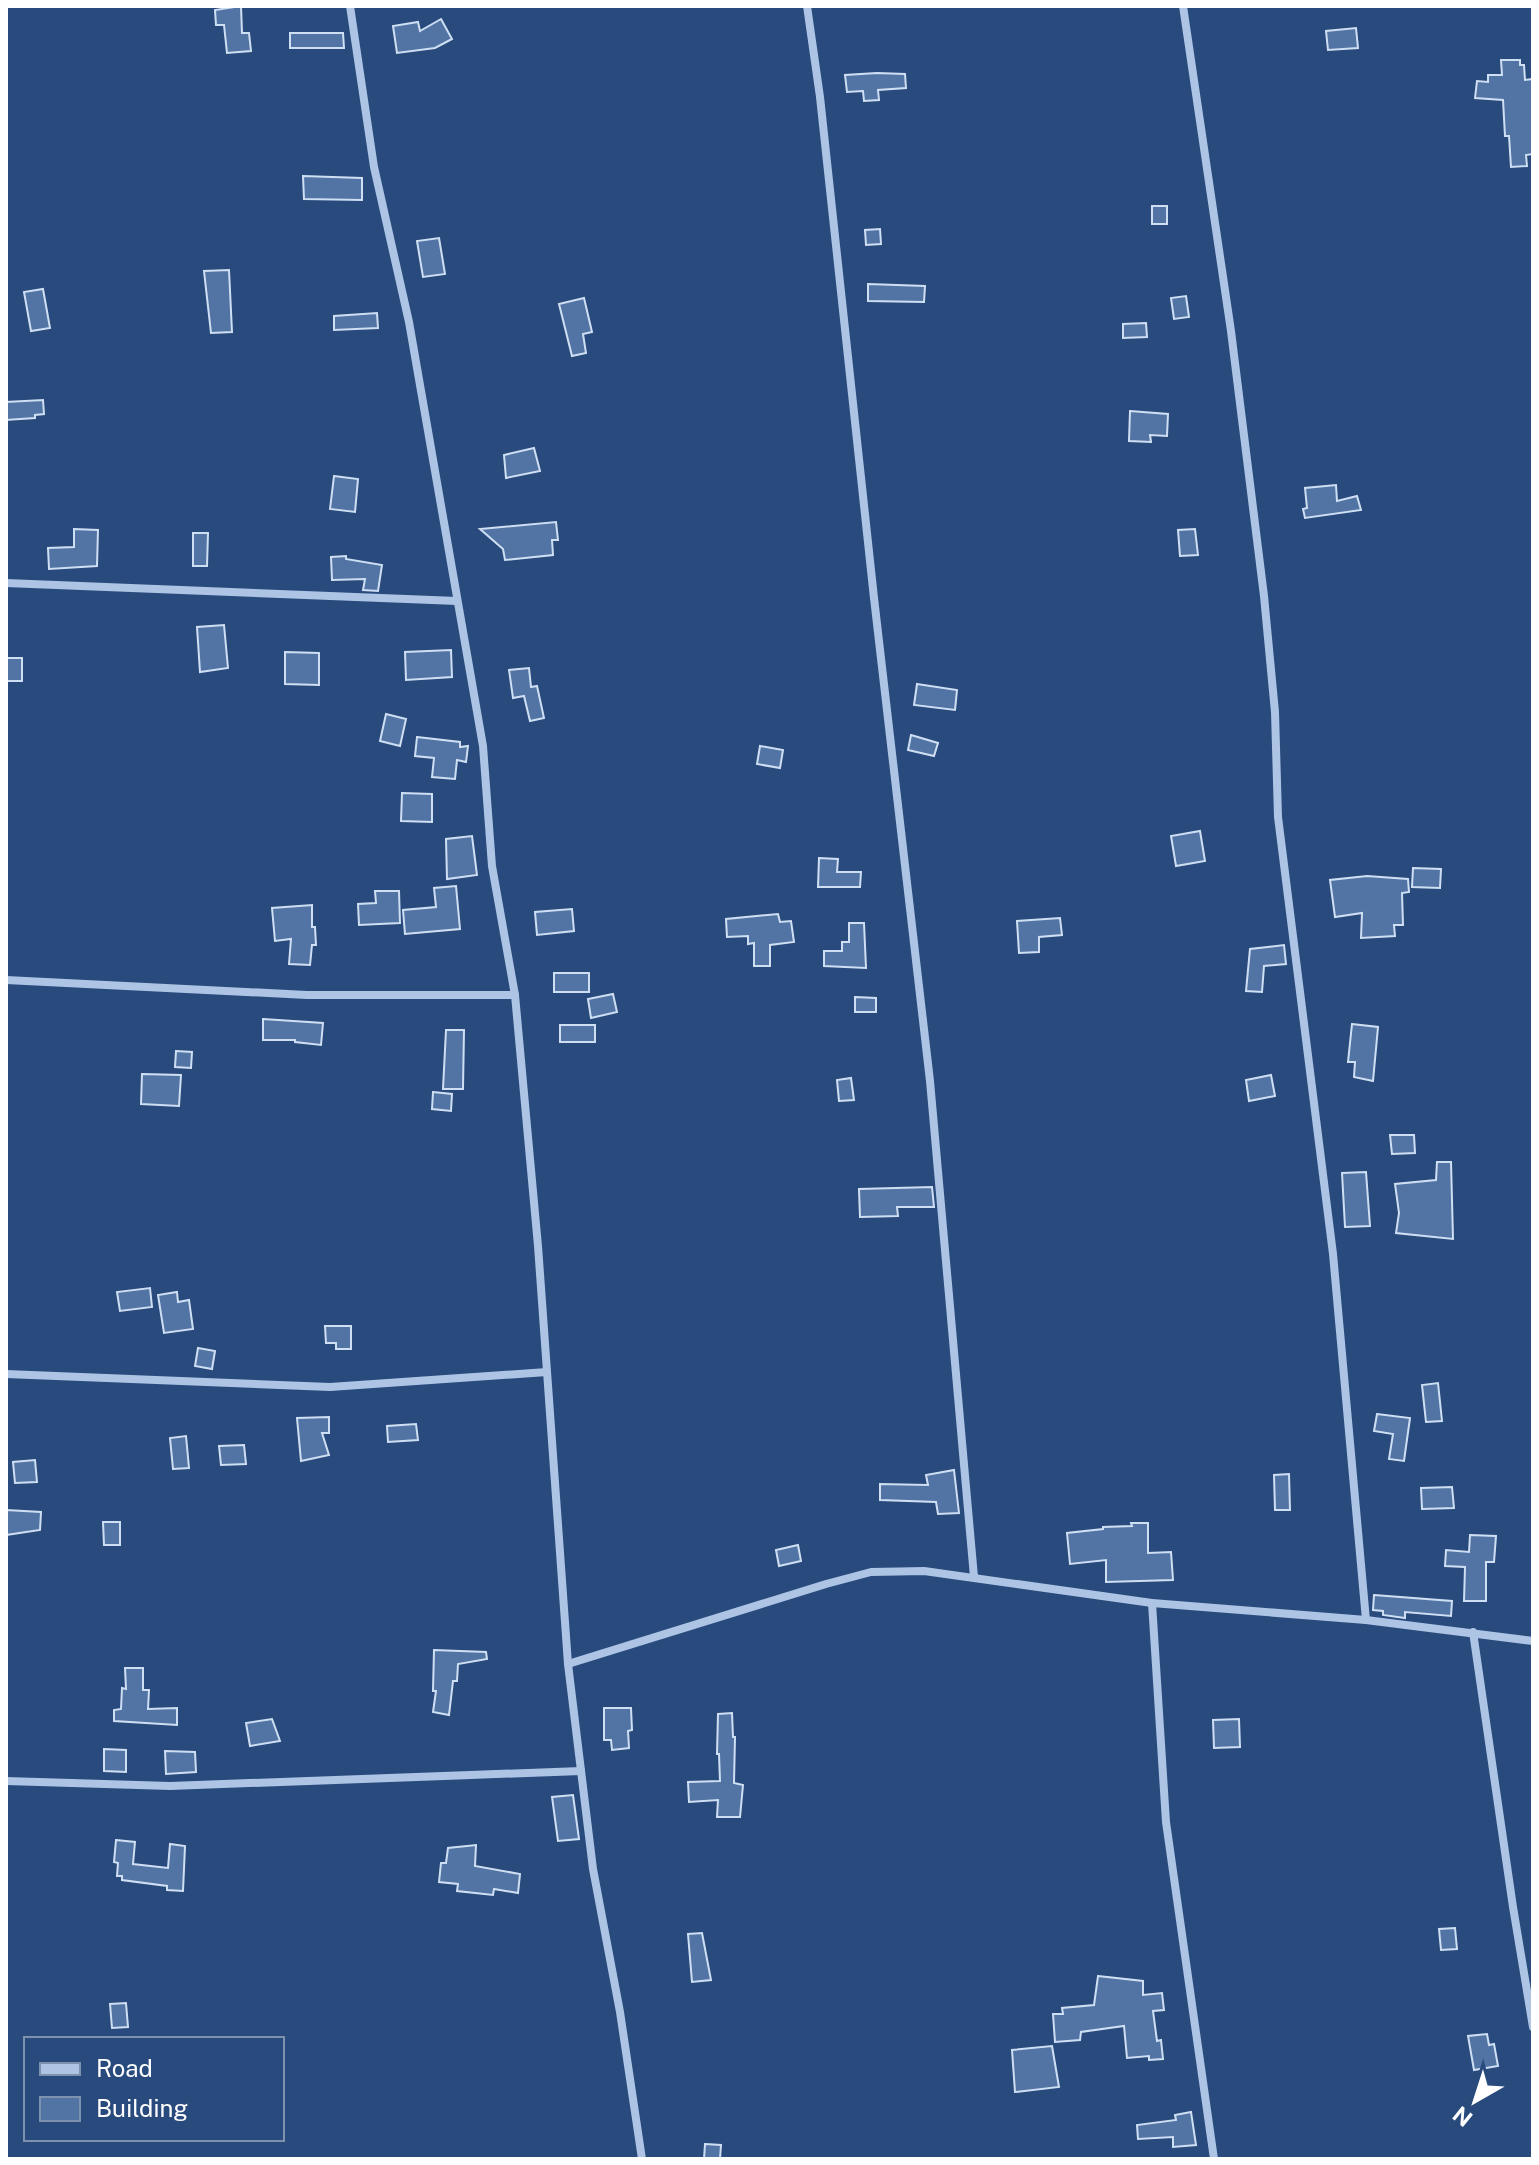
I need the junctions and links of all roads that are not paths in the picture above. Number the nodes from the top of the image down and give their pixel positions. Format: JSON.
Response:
{"nodes":[{"id":1,"x":350,"y":6,"type":"edge"},
{"id":2,"x":807,"y":6,"type":"edge"},
{"id":3,"x":1183,"y":6,"type":"edge"},
{"id":4,"x":6,"y":583,"type":"edge"},
{"id":5,"x":457,"y":601,"type":"junction"},
{"id":6,"x":6,"y":980,"type":"edge"},
{"id":7,"x":515,"y":995,"type":"junction"},
{"id":8,"x":547,"y":1372,"type":"junction"},
{"id":9,"x":6,"y":1374,"type":"edge"},
{"id":10,"x":974,"y":1577,"type":"junction"},
{"id":11,"x":1152,"y":1603,"type":"junction"},
{"id":12,"x":1366,"y":1620,"type":"junction"},
{"id":13,"x":1473,"y":1632,"type":"junction"},
{"id":14,"x":1533,"y":1641,"type":"edge"},
{"id":15,"x":568,"y":1664,"type":"junction"},
{"id":16,"x":581,"y":1771,"type":"junction"},
{"id":17,"x":6,"y":1781,"type":"edge"},
{"id":18,"x":1533,"y":2027,"type":"edge"},
{"id":19,"x":642,"y":2159,"type":"edge"},
{"id":20,"x":1214,"y":2159,"type":"edge"}],
"edges":[{"from":1,"to":5,"type":"street"},
{"from":2,"to":10,"type":"street"},
{"from":3,"to":12,"type":"street"},
{"from":4,"to":5,"type":"street"},
{"from":5,"to":7,"type":"street"},
{"from":6,"to":7,"type":"street"},
{"from":7,"to":8,"type":"street"},
{"from":8,"to":9,"type":"street"},
{"from":8,"to":15,"type":"street"},
{"from":10,"to":11,"type":"street"},
{"from":10,"to":15,"type":"street"},
{"from":11,"to":12,"type":"street"},
{"from":11,"to":20,"type":"street"},
{"from":12,"to":13,"type":"street"},
{"from":13,"to":14,"type":"street"},
{"from":13,"to":18,"type":"street"},
{"from":15,"to":16,"type":"street"},
{"from":16,"to":17,"type":"street"},
{"from":16,"to":19,"type":"street"}]}
